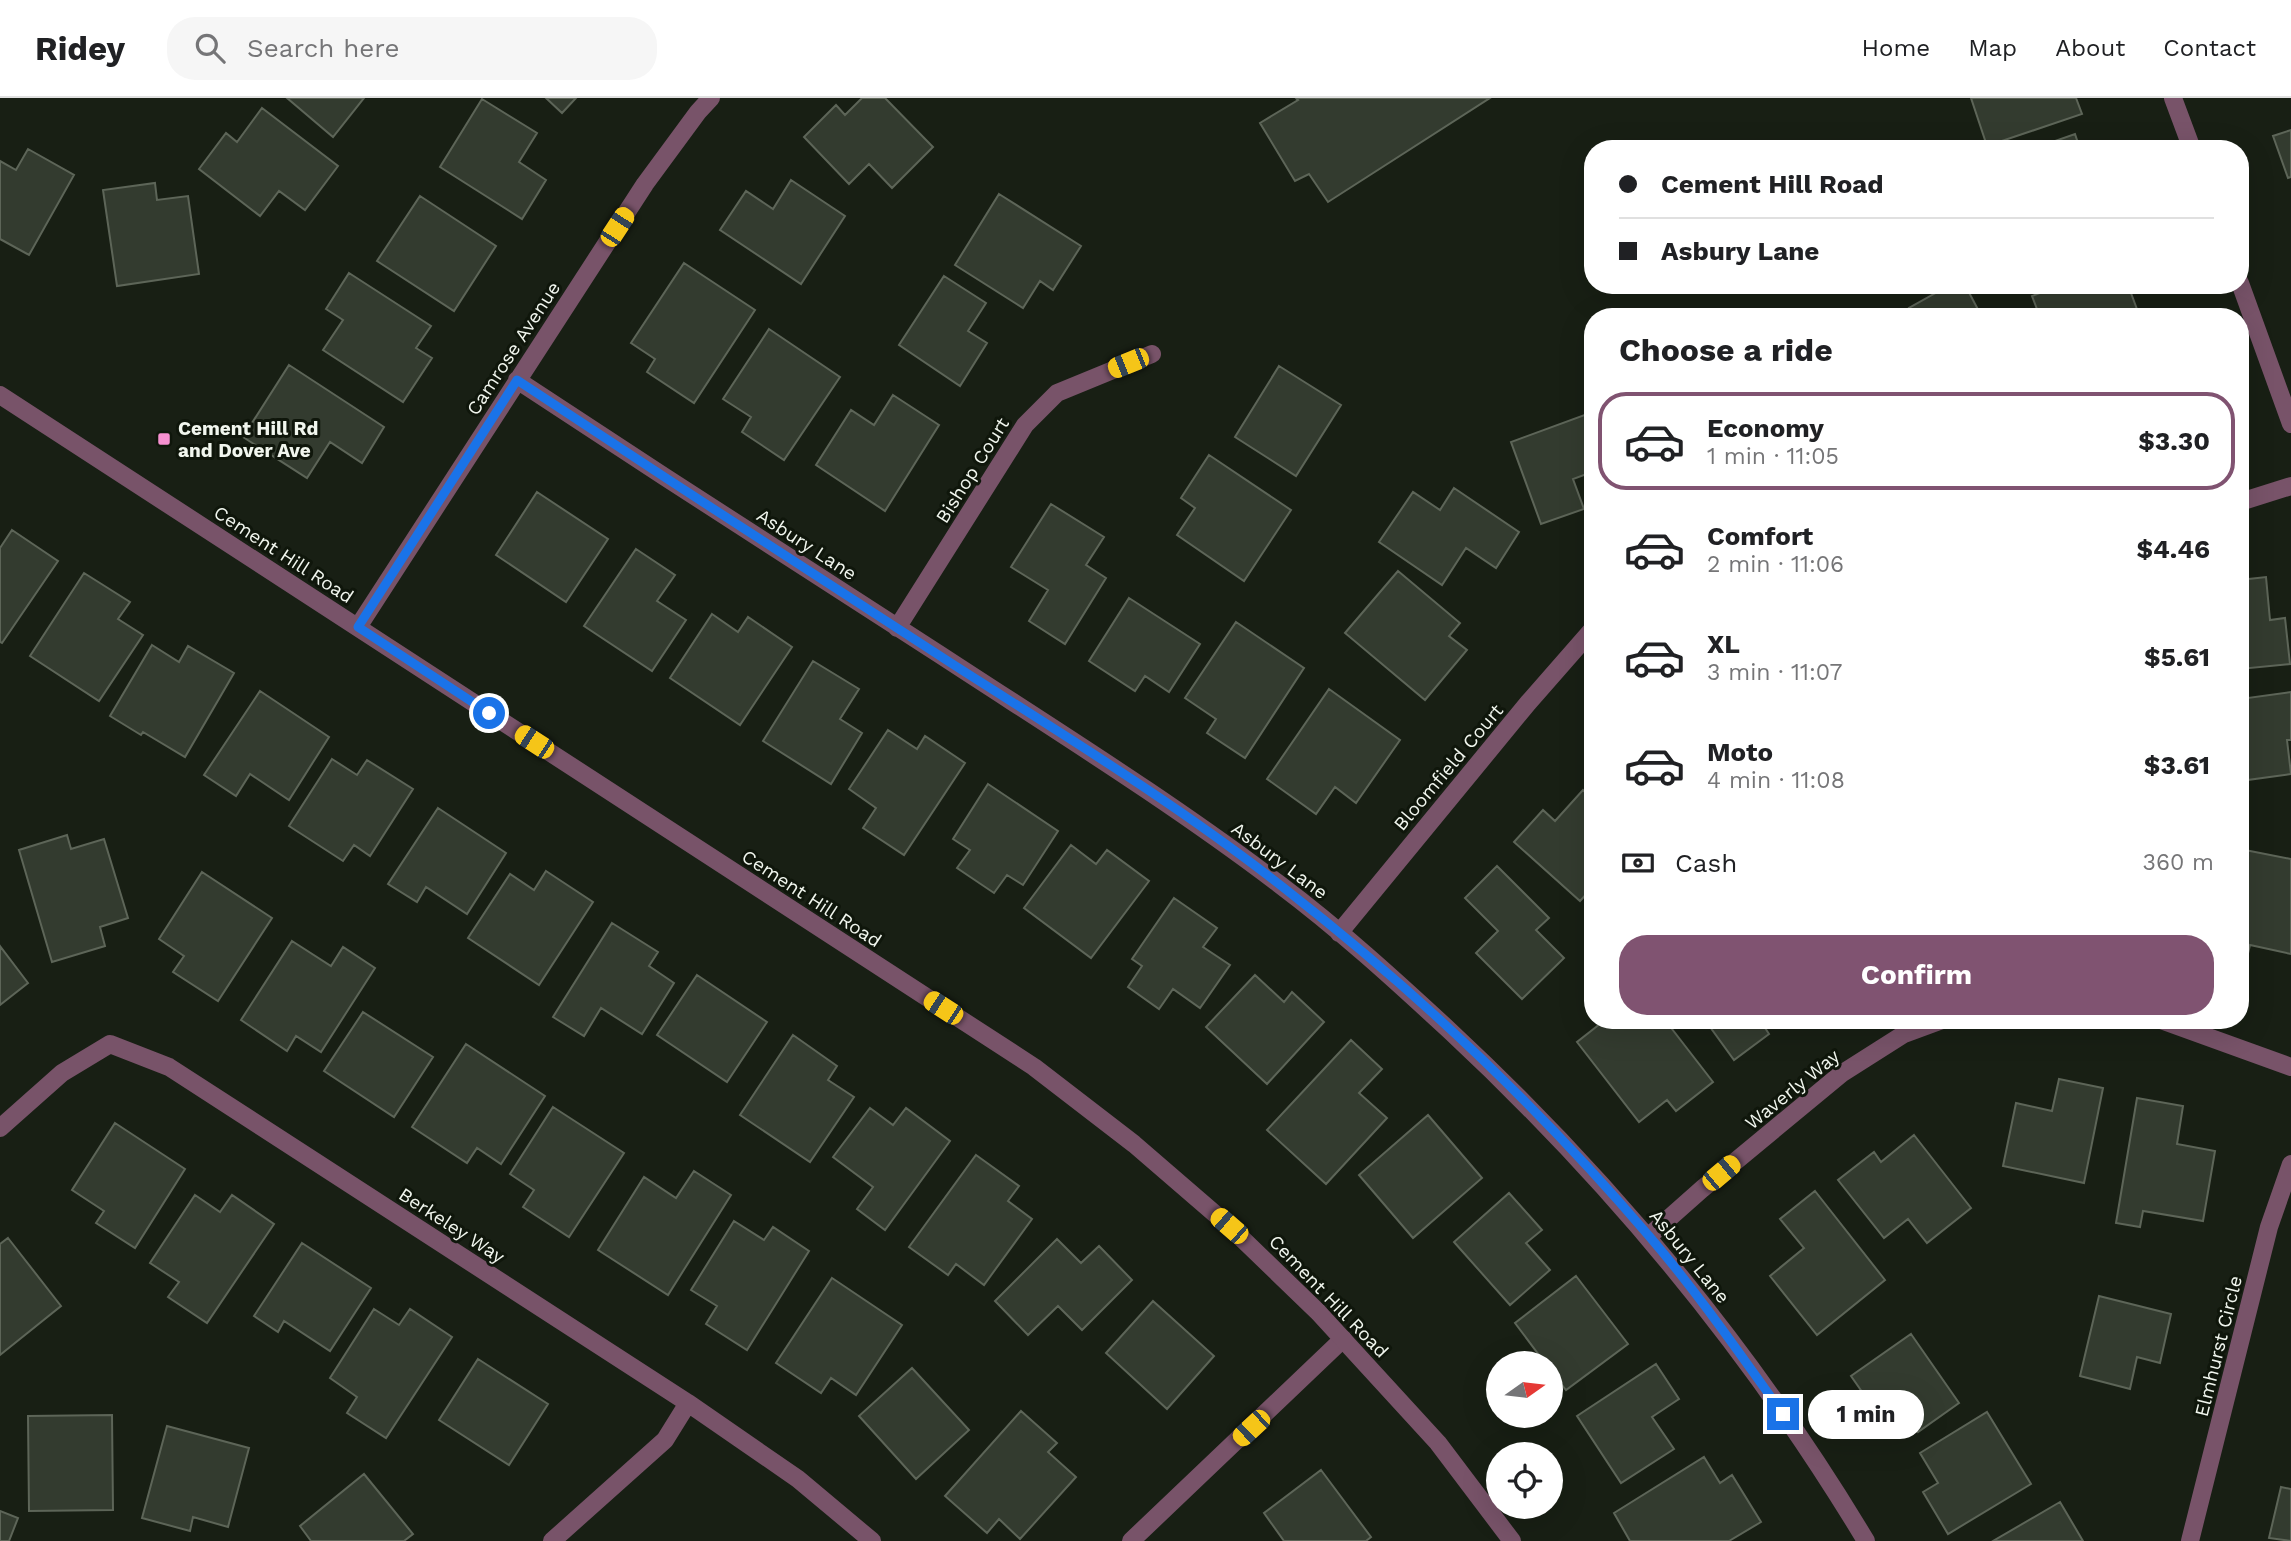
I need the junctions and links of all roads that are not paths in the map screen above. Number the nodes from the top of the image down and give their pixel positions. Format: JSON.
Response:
{"nodes":[{"id":1,"x":711,"y":98,"type":"edge"},
{"id":2,"x":2173,"y":98,"type":"edge"},
{"id":3,"x":2189,"y":140,"type":"edge"},
{"id":4,"x":2244,"y":294,"type":"edge"},
{"id":5,"x":1152,"y":354,"type":"dead end"},
{"id":6,"x":517,"y":380,"type":"junction"},
{"id":7,"x":0,"y":395,"type":"edge"},
{"id":8,"x":2291,"y":424,"type":"edge"},
{"id":9,"x":2291,"y":486,"type":"edge"},
{"id":10,"x":2249,"y":499,"type":"edge"},
{"id":11,"x":358,"y":627,"type":"junction"},
{"id":12,"x":897,"y":628,"type":"junction"},
{"id":13,"x":1584,"y":639,"type":"edge"},
{"id":14,"x":1339,"y":933,"type":"junction"},
{"id":15,"x":1918,"y":1029,"type":"edge"},
{"id":16,"x":2186,"y":1029,"type":"edge"},
{"id":17,"x":2291,"y":1067,"type":"edge"},
{"id":18,"x":0,"y":1128,"type":"edge"},
{"id":19,"x":2291,"y":1164,"type":"edge"},
{"id":20,"x":1649,"y":1236,"type":"junction"},
{"id":21,"x":1343,"y":1339,"type":"junction"},
{"id":22,"x":688,"y":1403,"type":"junction"},
{"id":23,"x":552,"y":1541,"type":"edge"},
{"id":24,"x":872,"y":1541,"type":"edge"},
{"id":25,"x":1131,"y":1541,"type":"edge"},
{"id":26,"x":1512,"y":1541,"type":"edge"},
{"id":27,"x":1866,"y":1541,"type":"edge"},
{"id":28,"x":2190,"y":1541,"type":"edge"}],
"edges":[{"from":1,"to":6,"type":"street","name":"Camrose Avenue"},
{"from":2,"to":3,"type":"street"},
{"from":4,"to":8,"type":"street"},
{"from":5,"to":12,"type":"street","name":"Bishop Court"},
{"from":6,"to":11,"type":"street","name":"Camrose Avenue"},
{"from":6,"to":12,"type":"street","name":"Asbury Lane"},
{"from":7,"to":11,"type":"street","name":"Cement Hill Road"},
{"from":9,"to":10,"type":"street"},
{"from":11,"to":21,"type":"street","name":"Cement Hill Road"},
{"from":12,"to":14,"type":"street","name":"Asbury Lane"},
{"from":13,"to":14,"type":"street","name":"Bloomfield Court"},
{"from":14,"to":20,"type":"street","name":"Asbury Lane"},
{"from":15,"to":20,"type":"street","name":"Waverly Way"},
{"from":16,"to":17,"type":"street"},
{"from":18,"to":22,"type":"street","name":"Berkeley Way"},
{"from":19,"to":28,"type":"street","name":"Elmhurst Circle"},
{"from":20,"to":27,"type":"street","name":"Asbury Lane"},
{"from":21,"to":25,"type":"street"},
{"from":21,"to":26,"type":"street","name":"Cement Hill Road"},
{"from":22,"to":23,"type":"street"},
{"from":22,"to":24,"type":"street","name":"Berkeley Way"}]}
